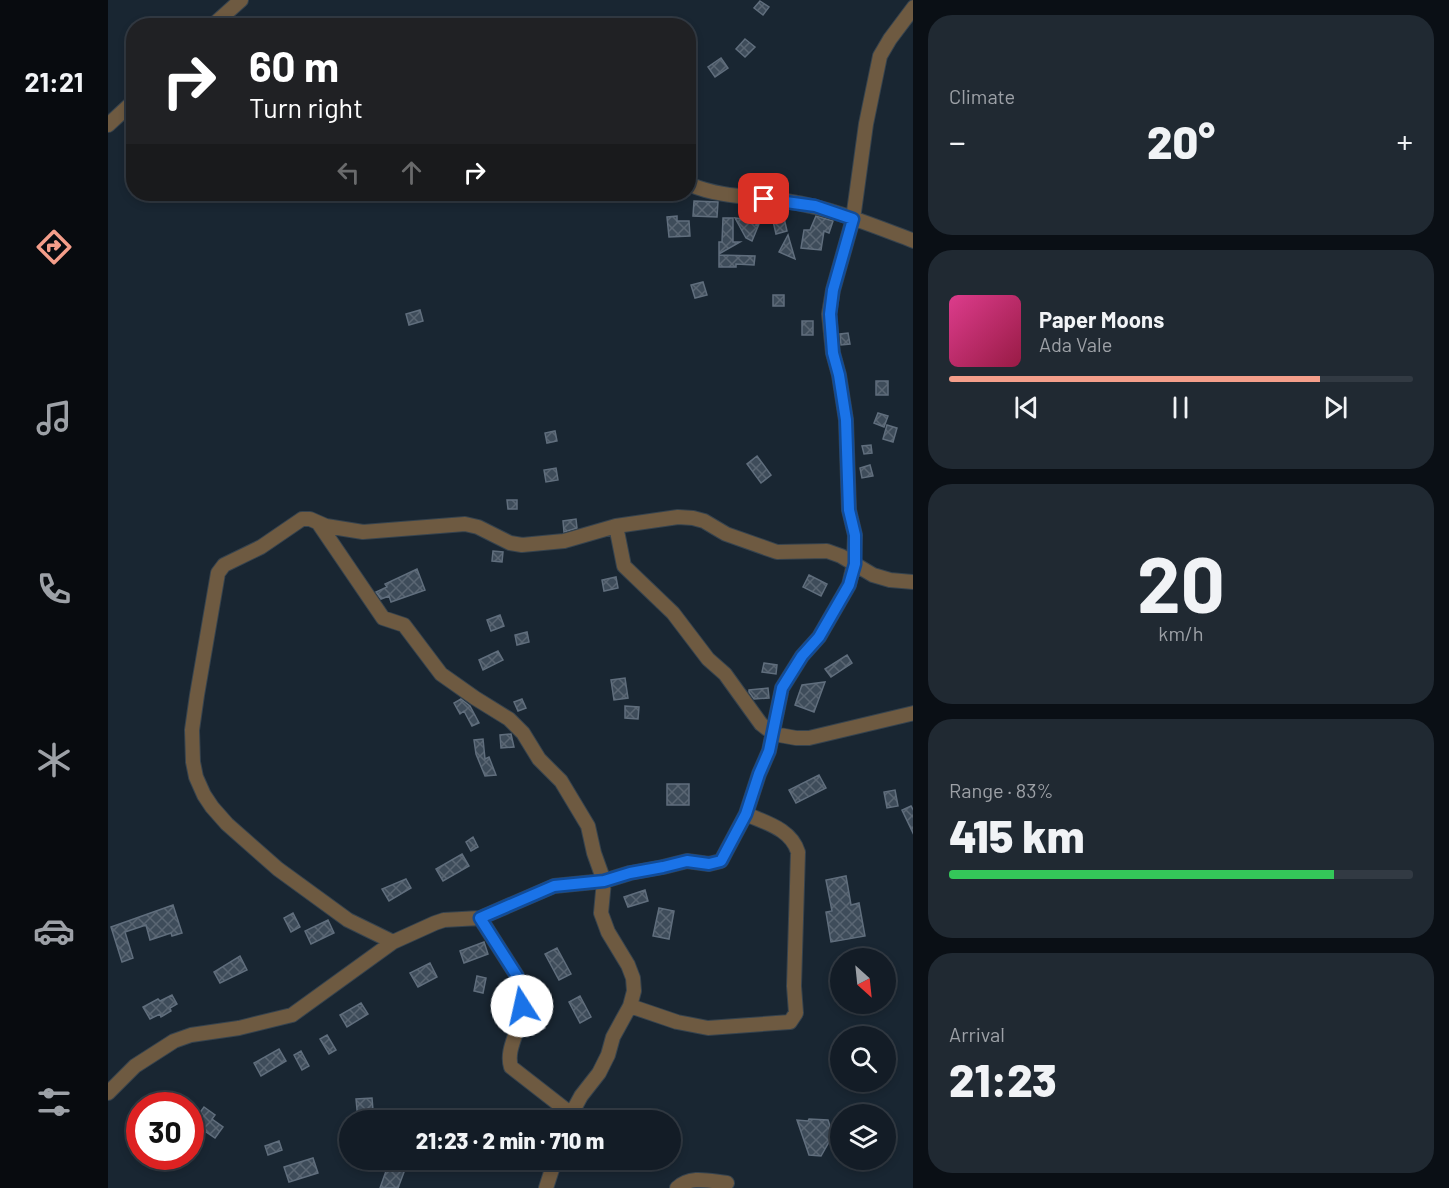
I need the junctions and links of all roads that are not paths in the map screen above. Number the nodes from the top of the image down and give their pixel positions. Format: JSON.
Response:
{"nodes":[{"id":1,"x":241,"y":0,"type":"edge"},
{"id":2,"x":913,"y":8,"type":"edge"},
{"id":3,"x":221,"y":18,"type":"edge"},
{"id":4,"x":126,"y":108,"type":"edge"},
{"id":5,"x":108,"y":125,"type":"edge"},
{"id":6,"x":696,"y":186,"type":"edge"},
{"id":7,"x":853,"y":219,"type":"junction"},
{"id":8,"x":913,"y":241,"type":"edge"},
{"id":9,"x":319,"y":524,"type":"junction"},
{"id":10,"x":616,"y":526,"type":"junction"},
{"id":11,"x":855,"y":564,"type":"junction"},
{"id":12,"x":913,"y":582,"type":"edge"},
{"id":13,"x":913,"y":713,"type":"edge"},
{"id":14,"x":774,"y":734,"type":"junction"},
{"id":15,"x":746,"y":814,"type":"junction"},
{"id":16,"x":604,"y":881,"type":"junction"},
{"id":17,"x":480,"y":918,"type":"junction"},
{"id":18,"x":393,"y":942,"type":"junction"},
{"id":19,"x":630,"y":1006,"type":"junction"},
{"id":20,"x":108,"y":1093,"type":"edge"},
{"id":21,"x":561,"y":1110,"type":"edge"},
{"id":22,"x":574,"y":1110,"type":"edge"},
{"id":23,"x":552,"y":1170,"type":"edge"},
{"id":24,"x":727,"y":1183,"type":"dead end"},
{"id":25,"x":546,"y":1188,"type":"edge"},
{"id":26,"x":677,"y":1188,"type":"edge"}],
"edges":[{"from":1,"to":3,"type":"street"},
{"from":2,"to":7,"type":"street"},
{"from":4,"to":5,"type":"street"},
{"from":6,"to":7,"type":"street"},
{"from":7,"to":8,"type":"street"},
{"from":7,"to":11,"type":"street"},
{"from":9,"to":10,"type":"street"},
{"from":9,"to":16,"type":"street"},
{"from":9,"to":18,"type":"street"},
{"from":10,"to":11,"type":"street"},
{"from":10,"to":14,"type":"street"},
{"from":11,"to":12,"type":"street"},
{"from":11,"to":14,"type":"street"},
{"from":13,"to":14,"type":"street"},
{"from":14,"to":15,"type":"street"},
{"from":15,"to":16,"type":"street"},
{"from":15,"to":19,"type":"street"},
{"from":16,"to":17,"type":"street"},
{"from":16,"to":19,"type":"street"},
{"from":17,"to":18,"type":"street"},
{"from":17,"to":21,"type":"street"},
{"from":18,"to":20,"type":"street"},
{"from":19,"to":22,"type":"street"},
{"from":23,"to":25,"type":"street"},
{"from":24,"to":26,"type":"street"}]}
